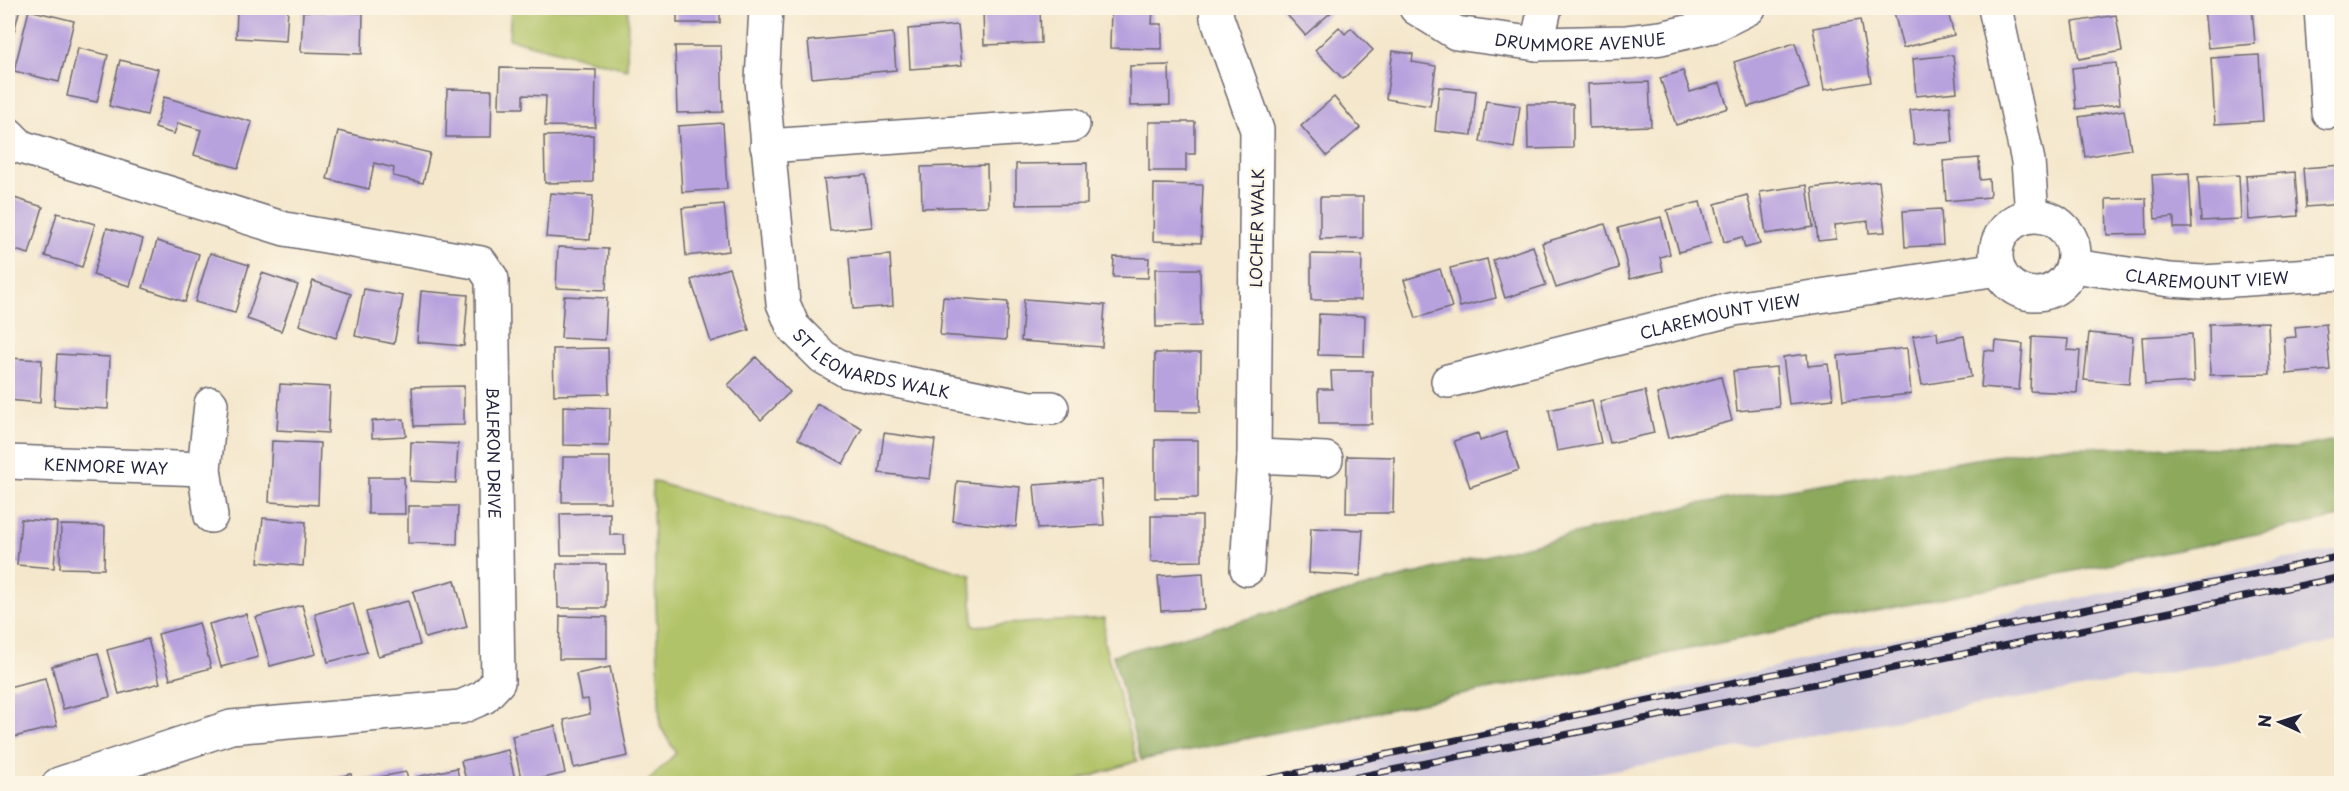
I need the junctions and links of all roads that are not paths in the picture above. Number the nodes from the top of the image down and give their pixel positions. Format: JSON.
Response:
{"nodes":[{"id":1,"x":766,"y":8,"type":"edge"},
{"id":2,"x":1216,"y":8,"type":"edge"},
{"id":3,"x":1416,"y":8,"type":"edge"},
{"id":4,"x":1545,"y":8,"type":"edge"},
{"id":5,"x":1749,"y":8,"type":"edge"},
{"id":6,"x":1995,"y":8,"type":"edge"},
{"id":7,"x":2321,"y":8,"type":"edge"},
{"id":8,"x":1537,"y":44,"type":"junction"},
{"id":9,"x":2328,"y":111,"type":"dead end"},
{"id":10,"x":1073,"y":125,"type":"dead end"},
{"id":11,"x":8,"y":134,"type":"edge"},
{"id":12,"x":767,"y":146,"type":"junction"},
{"id":13,"x":2032,"y":215,"type":"junction"},
{"id":14,"x":2073,"y":266,"type":"junction"},
{"id":15,"x":1998,"y":270,"type":"junction"},
{"id":16,"x":2342,"y":273,"type":"edge"},
{"id":17,"x":1448,"y":381,"type":"dead end"},
{"id":18,"x":211,"y":404,"type":"dead end"},
{"id":19,"x":1038,"y":414,"type":"dead end"},
{"id":20,"x":1254,"y":456,"type":"junction"},
{"id":21,"x":1326,"y":459,"type":"dead end"},
{"id":22,"x":8,"y":462,"type":"edge"},
{"id":23,"x":204,"y":469,"type":"junction"},
{"id":24,"x":211,"y":516,"type":"dead end"},
{"id":25,"x":1247,"y":569,"type":"dead end"},
{"id":26,"x":59,"y":783,"type":"edge"}],
"edges":[{"from":1,"to":12,"type":"street","name":"ST LEONARDS WALK"},
{"from":2,"to":20,"type":"street","name":"LOCHER WALK"},
{"from":3,"to":8,"type":"street","name":"DRUMMORE AVENUE"},
{"from":4,"to":8,"type":"street"},
{"from":5,"to":8,"type":"street","name":"DRUMMORE AVENUE"},
{"from":6,"to":13,"type":"street"},
{"from":7,"to":9,"type":"street"},
{"from":10,"to":12,"type":"street"},
{"from":11,"to":26,"type":"street","name":"BALFRON DRIVE"},
{"from":12,"to":19,"type":"street","name":"ST LEONARDS WALK"},
{"from":13,"to":14,"type":"street"},
{"from":13,"to":15,"type":"street"},
{"from":14,"to":15,"type":"street"},
{"from":14,"to":16,"type":"street","name":"CLAREMOUNT VIEW"},
{"from":15,"to":17,"type":"street","name":"CLAREMOUNT VIEW"},
{"from":18,"to":23,"type":"street"},
{"from":20,"to":21,"type":"street"},
{"from":20,"to":25,"type":"street","name":"LOCHER WALK"},
{"from":22,"to":23,"type":"street","name":"KENMORE WAY"},
{"from":23,"to":24,"type":"street"}]}
